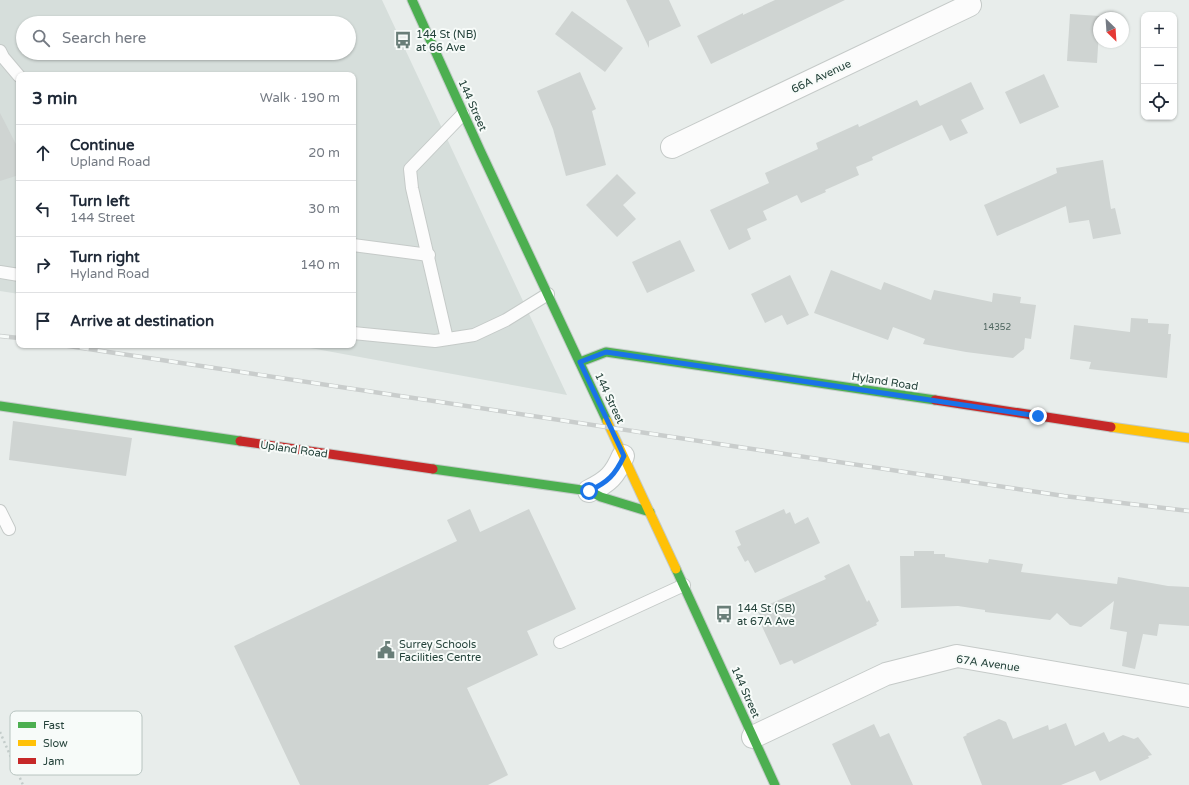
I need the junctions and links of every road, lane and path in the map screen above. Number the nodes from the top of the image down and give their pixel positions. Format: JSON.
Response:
{"nodes":[{"id":1,"x":412,"y":0,"type":"edge"},
{"id":2,"x":969,"y":3,"type":"edge"},
{"id":3,"x":0,"y":51,"type":"edge"},
{"id":4,"x":16,"y":72,"type":"edge"},
{"id":5,"x":464,"y":114,"type":"junction"},
{"id":6,"x":672,"y":147,"type":"dead end"},
{"id":7,"x":356,"y":245,"type":"edge"},
{"id":8,"x":429,"y":255,"type":"junction"},
{"id":9,"x":0,"y":272,"type":"edge"},
{"id":10,"x":16,"y":275,"type":"edge"},
{"id":11,"x":548,"y":294,"type":"junction"},
{"id":12,"x":356,"y":333,"type":"edge"},
{"id":13,"x":447,"y":339,"type":"junction"},
{"id":14,"x":580,"y":362,"type":"junction"},
{"id":15,"x":0,"y":406,"type":"edge"},
{"id":16,"x":1189,"y":438,"type":"edge"},
{"id":17,"x":624,"y":456,"type":"junction"},
{"id":18,"x":589,"y":491,"type":"junction"},
{"id":19,"x":0,"y":511,"type":"edge"},
{"id":20,"x":650,"y":512,"type":"junction"},
{"id":21,"x":9,"y":529,"type":"dead end"},
{"id":22,"x":684,"y":585,"type":"junction"},
{"id":23,"x":560,"y":642,"type":"dead end"},
{"id":24,"x":1189,"y":696,"type":"edge"},
{"id":25,"x":0,"y":732,"type":"edge"},
{"id":26,"x":753,"y":737,"type":"junction"},
{"id":27,"x":10,"y":755,"type":"edge"},
{"id":28,"x":19,"y":775,"type":"edge"},
{"id":29,"x":23,"y":785,"type":"edge"},
{"id":30,"x":775,"y":785,"type":"edge"}],
"edges":[{"from":1,"to":5,"type":"street","name":"144 Street"},
{"from":2,"to":6,"type":"street","name":"66A Avenue"},
{"from":3,"to":4,"type":"lane"},
{"from":5,"to":8,"type":"lane"},
{"from":5,"to":11,"type":"street","name":"144 Street"},
{"from":7,"to":8,"type":"lane"},
{"from":8,"to":13,"type":"lane"},
{"from":9,"to":10,"type":"lane"},
{"from":11,"to":13,"type":"lane"},
{"from":11,"to":14,"type":"street","name":"144 Street"},
{"from":12,"to":13,"type":"lane"},
{"from":14,"to":16,"type":"street","name":"Hyland Road"},
{"from":14,"to":17,"type":"street","name":"144 Street"},
{"from":15,"to":18,"type":"street","name":"Upland Road"},
{"from":17,"to":18,"type":"street"},
{"from":17,"to":20,"type":"street","name":"144 Street"},
{"from":18,"to":20,"type":"street","name":"Upland Road"},
{"from":19,"to":21,"type":"lane"},
{"from":20,"to":22,"type":"street","name":"144 Street"},
{"from":22,"to":23,"type":"lane"},
{"from":22,"to":26,"type":"street","name":"144 Street"},
{"from":24,"to":26,"type":"street","name":"67A Avenue"},
{"from":25,"to":27,"type":"path"},
{"from":26,"to":30,"type":"street","name":"144 Street"},
{"from":28,"to":29,"type":"path"}]}
